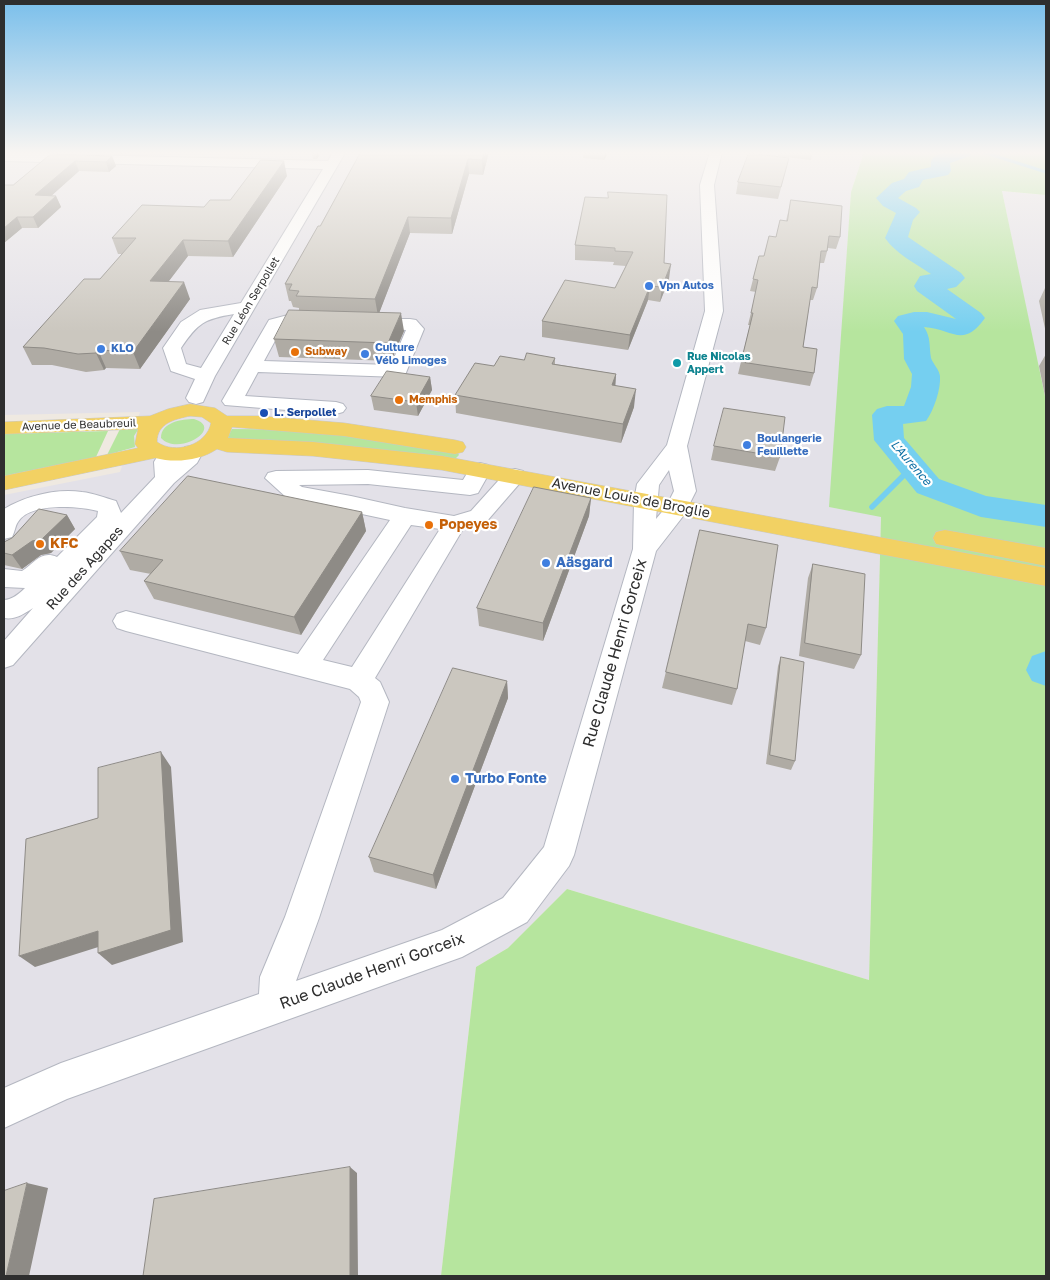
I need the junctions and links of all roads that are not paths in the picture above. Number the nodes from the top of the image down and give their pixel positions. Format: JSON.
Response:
{"nodes":[{"id":1,"x":305,"y":212,"type":"edge"},
{"id":2,"x":708,"y":212,"type":"edge"},
{"id":3,"x":248,"y":307,"type":"junction"},
{"id":4,"x":335,"y":322,"type":"edge"},
{"id":5,"x":354,"y":322,"type":"edge"},
{"id":6,"x":252,"y":366,"type":"junction"},
{"id":7,"x":206,"y":376,"type":"junction"},
{"id":8,"x":193,"y":407,"type":"junction"},
{"id":9,"x":336,"y":408,"type":"dead end"},
{"id":10,"x":155,"y":422,"type":"junction"},
{"id":11,"x":4,"y":428,"type":"edge"},
{"id":12,"x":217,"y":432,"type":"junction"},
{"id":13,"x":677,"y":446,"type":"junction"},
{"id":14,"x":160,"y":452,"type":"junction"},
{"id":15,"x":192,"y":452,"type":"junction"},
{"id":16,"x":515,"y":476,"type":"junction"},
{"id":17,"x":166,"y":478,"type":"junction"},
{"id":18,"x":475,"y":479,"type":"junction"},
{"id":19,"x":4,"y":483,"type":"edge"},
{"id":20,"x":646,"y":492,"type":"junction"},
{"id":21,"x":681,"y":499,"type":"junction"},
{"id":22,"x":52,"y":500,"type":"junction"},
{"id":23,"x":100,"y":504,"type":"junction"},
{"id":24,"x":404,"y":516,"type":"junction"},
{"id":25,"x":455,"y":524,"type":"junction"},
{"id":26,"x":4,"y":532,"type":"edge"},
{"id":27,"x":645,"y":549,"type":"junction"},
{"id":28,"x":4,"y":551,"type":"edge"},
{"id":29,"x":1046,"y":557,"type":"edge"},
{"id":30,"x":1046,"y":577,"type":"edge"},
{"id":31,"x":4,"y":578,"type":"edge"},
{"id":32,"x":4,"y":609,"type":"edge"},
{"id":33,"x":126,"y":622,"type":"dead end"},
{"id":34,"x":4,"y":658,"type":"edge"},
{"id":35,"x":305,"y":665,"type":"junction"},
{"id":36,"x":359,"y":680,"type":"junction"},
{"id":37,"x":276,"y":1006,"type":"junction"},
{"id":38,"x":4,"y":1108,"type":"edge"}],
"edges":[{"from":1,"to":3,"type":"street","name":"Rue Léon Serpollet"},
{"from":2,"to":13,"type":"street"},
{"from":3,"to":7,"type":"street","name":"Rue Léon Serpollet"},
{"from":3,"to":7,"type":"street"},
{"from":4,"to":6,"type":"street"},
{"from":5,"to":6,"type":"street"},
{"from":6,"to":9,"type":"street"},
{"from":7,"to":8,"type":"street","name":"Rue Léon Serpollet"},
{"from":8,"to":10,"type":"main road"},
{"from":8,"to":12,"type":"main road"},
{"from":10,"to":11,"type":"main road","name":"Avenue de Beaubreuil"},
{"from":10,"to":14,"type":"main road"},
{"from":12,"to":15,"type":"main road"},
{"from":12,"to":18,"type":"main road","name":"Avenue Louis de Broglie"},
{"from":12,"to":20,"type":"main road","name":"Avenue Louis de Broglie"},
{"from":13,"to":20,"type":"street"},
{"from":13,"to":21,"type":"street"},
{"from":14,"to":15,"type":"main road"},
{"from":14,"to":17,"type":"street"},
{"from":14,"to":19,"type":"main road"},
{"from":15,"to":17,"type":"street","name":"Rue des Agapes"},
{"from":16,"to":18,"type":"main road","name":"Avenue Louis de Broglie"},
{"from":16,"to":20,"type":"main road","name":"Avenue Louis de Broglie"},
{"from":16,"to":25,"type":"street"},
{"from":17,"to":34,"type":"street","name":"Rue des Agapes"},
{"from":18,"to":24,"type":"street"},
{"from":20,"to":21,"type":"main road","name":"Avenue Louis de Broglie"},
{"from":20,"to":27,"type":"street"},
{"from":21,"to":27,"type":"street"},
{"from":21,"to":29,"type":"main road","name":"Avenue Louis de Broglie"},
{"from":21,"to":30,"type":"main road","name":"Avenue Louis de Broglie"},
{"from":22,"to":23,"type":"street"},
{"from":22,"to":26,"type":"street"},
{"from":22,"to":28,"type":"street"},
{"from":23,"to":31,"type":"street"},
{"from":23,"to":32,"type":"street"},
{"from":24,"to":25,"type":"street"},
{"from":24,"to":35,"type":"street"},
{"from":25,"to":36,"type":"street"},
{"from":27,"to":37,"type":"street","name":"Rue Claude Henri Gorceix"},
{"from":33,"to":35,"type":"street"},
{"from":35,"to":36,"type":"street"},
{"from":36,"to":37,"type":"street"},
{"from":37,"to":38,"type":"street","name":"Rue Claude Henri Gorceix"}]}
